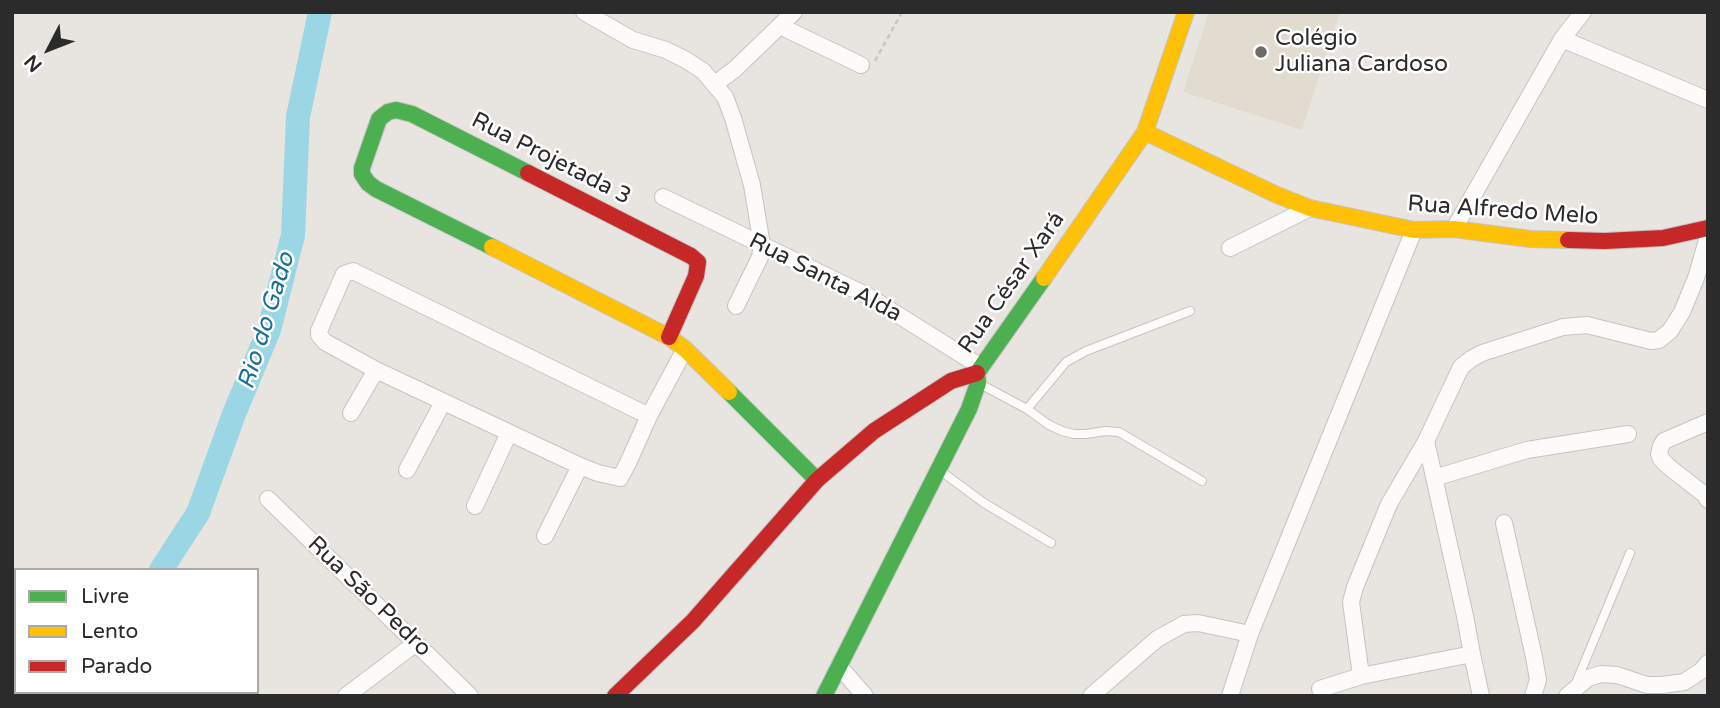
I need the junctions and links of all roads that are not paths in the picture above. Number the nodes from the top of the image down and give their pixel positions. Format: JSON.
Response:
{"nodes":[{"id":1,"x":794,"y":12,"type":"edge"},
{"id":2,"x":1186,"y":12,"type":"edge"},
{"id":3,"x":1583,"y":12,"type":"edge"},
{"id":4,"x":586,"y":13,"type":"edge"},
{"id":5,"x":780,"y":26,"type":"junction"},
{"id":6,"x":1562,"y":39,"type":"junction"},
{"id":7,"x":861,"y":65,"type":"road end"},
{"id":8,"x":715,"y":84,"type":"junction"},
{"id":9,"x":1708,"y":100,"type":"edge"},
{"id":10,"x":1144,"y":132,"type":"junction"},
{"id":11,"x":663,"y":197,"type":"dead end"},
{"id":12,"x":1310,"y":208,"type":"junction"},
{"id":13,"x":1708,"y":228,"type":"edge"},
{"id":14,"x":1454,"y":229,"type":"junction"},
{"id":15,"x":1414,"y":230,"type":"junction"},
{"id":16,"x":1708,"y":237,"type":"edge"},
{"id":17,"x":762,"y":245,"type":"junction"},
{"id":18,"x":1230,"y":248,"type":"dead end"},
{"id":19,"x":736,"y":306,"type":"dead end"},
{"id":20,"x":1190,"y":311,"type":"dead end"},
{"id":21,"x":669,"y":337,"type":"junction"},
{"id":22,"x":685,"y":349,"type":"junction"},
{"id":23,"x":376,"y":370,"type":"junction"},
{"id":24,"x":979,"y":374,"type":"junction"},
{"id":25,"x":941,"y":387,"type":"junction"},
{"id":26,"x":443,"y":402,"type":"junction"},
{"id":27,"x":969,"y":409,"type":"junction"},
{"id":28,"x":1027,"y":409,"type":"junction"},
{"id":29,"x":351,"y":413,"type":"dead end"},
{"id":30,"x":649,"y":416,"type":"junction"},
{"id":31,"x":1708,"y":422,"type":"edge"},
{"id":32,"x":509,"y":433,"type":"junction"},
{"id":33,"x":1628,"y":434,"type":"dead end"},
{"id":34,"x":1426,"y":441,"type":"junction"},
{"id":35,"x":580,"y":466,"type":"junction"},
{"id":36,"x":938,"y":469,"type":"junction"},
{"id":37,"x":407,"y":470,"type":"dead end"},
{"id":38,"x":1434,"y":478,"type":"junction"},
{"id":39,"x":817,"y":481,"type":"junction"},
{"id":40,"x":1202,"y":481,"type":"dead end"},
{"id":41,"x":268,"y":499,"type":"dead end"},
{"id":42,"x":1708,"y":500,"type":"edge"},
{"id":43,"x":475,"y":506,"type":"dead end"},
{"id":44,"x":1504,"y":523,"type":"dead end"},
{"id":45,"x":545,"y":536,"type":"dead end"},
{"id":46,"x":1051,"y":542,"type":"dead end"},
{"id":47,"x":1630,"y":553,"type":"dead end"},
{"id":48,"x":1250,"y":634,"type":"junction"},
{"id":49,"x":416,"y":643,"type":"junction"},
{"id":50,"x":1472,"y":654,"type":"junction"},
{"id":51,"x":1708,"y":663,"type":"edge"},
{"id":52,"x":839,"y":666,"type":"junction"},
{"id":53,"x":1361,"y":676,"type":"junction"},
{"id":54,"x":1320,"y":689,"type":"dead end"},
{"id":55,"x":1570,"y":692,"type":"edge"},
{"id":56,"x":617,"y":695,"type":"edge"},
{"id":57,"x":346,"y":696,"type":"edge"},
{"id":58,"x":470,"y":696,"type":"edge"},
{"id":59,"x":824,"y":696,"type":"edge"},
{"id":60,"x":865,"y":696,"type":"edge"},
{"id":61,"x":1091,"y":696,"type":"edge"},
{"id":62,"x":1230,"y":696,"type":"edge"},
{"id":63,"x":1481,"y":696,"type":"edge"},
{"id":64,"x":1533,"y":696,"type":"edge"}],
"edges":[{"from":1,"to":5,"type":"street"},
{"from":2,"to":10,"type":"street","name":"Rua César Xará"},
{"from":3,"to":6,"type":"street"},
{"from":4,"to":8,"type":"street"},
{"from":5,"to":7,"type":"street"},
{"from":5,"to":8,"type":"street"},
{"from":6,"to":9,"type":"street"},
{"from":6,"to":14,"type":"street"},
{"from":8,"to":17,"type":"street"},
{"from":10,"to":12,"type":"street","name":"Rua Alfredo Melo"},
{"from":10,"to":24,"type":"street","name":"Rua César Xará"},
{"from":11,"to":17,"type":"street","name":"Rua Santa Alda"},
{"from":12,"to":15,"type":"street","name":"Rua Alfredo Melo"},
{"from":12,"to":18,"type":"street"},
{"from":13,"to":14,"type":"street","name":"Rua Alfredo Melo"},
{"from":14,"to":15,"type":"street","name":"Rua Alfredo Melo"},
{"from":15,"to":48,"type":"street"},
{"from":16,"to":34,"type":"street"},
{"from":17,"to":19,"type":"street"},
{"from":17,"to":24,"type":"street","name":"Rua Santa Alda"},
{"from":20,"to":28,"type":"lane"},
{"from":21,"to":21,"type":"street","name":"Rua Projetada 3"},
{"from":21,"to":22,"type":"street"},
{"from":22,"to":30,"type":"street"},
{"from":22,"to":39,"type":"street"},
{"from":23,"to":26,"type":"street"},
{"from":23,"to":29,"type":"street"},
{"from":23,"to":30,"type":"street"},
{"from":24,"to":25,"type":"street"},
{"from":24,"to":27,"type":"street","name":"Rua César Xará"},
{"from":24,"to":28,"type":"lane"},
{"from":25,"to":27,"type":"street"},
{"from":25,"to":39,"type":"street"},
{"from":26,"to":32,"type":"street"},
{"from":26,"to":37,"type":"street"},
{"from":27,"to":36,"type":"street","name":"Rua César Xará"},
{"from":28,"to":40,"type":"lane"},
{"from":30,"to":35,"type":"street"},
{"from":31,"to":42,"type":"street"},
{"from":32,"to":35,"type":"street"},
{"from":32,"to":43,"type":"street"},
{"from":33,"to":38,"type":"street"},
{"from":34,"to":38,"type":"street"},
{"from":34,"to":53,"type":"street"},
{"from":35,"to":45,"type":"street"},
{"from":36,"to":46,"type":"lane"},
{"from":36,"to":52,"type":"street","name":"Rua César Xará"},
{"from":38,"to":50,"type":"street"},
{"from":39,"to":56,"type":"street"},
{"from":41,"to":49,"type":"street","name":"Rua São Pedro"},
{"from":44,"to":64,"type":"street"},
{"from":47,"to":55,"type":"lane"},
{"from":48,"to":61,"type":"street"},
{"from":48,"to":62,"type":"street"},
{"from":49,"to":57,"type":"street"},
{"from":49,"to":58,"type":"street","name":"Rua São Pedro"},
{"from":50,"to":53,"type":"street"},
{"from":50,"to":63,"type":"street"},
{"from":51,"to":55,"type":"street"},
{"from":52,"to":59,"type":"street","name":"Rua César Xará"},
{"from":52,"to":60,"type":"street"},
{"from":53,"to":54,"type":"street"}]}
